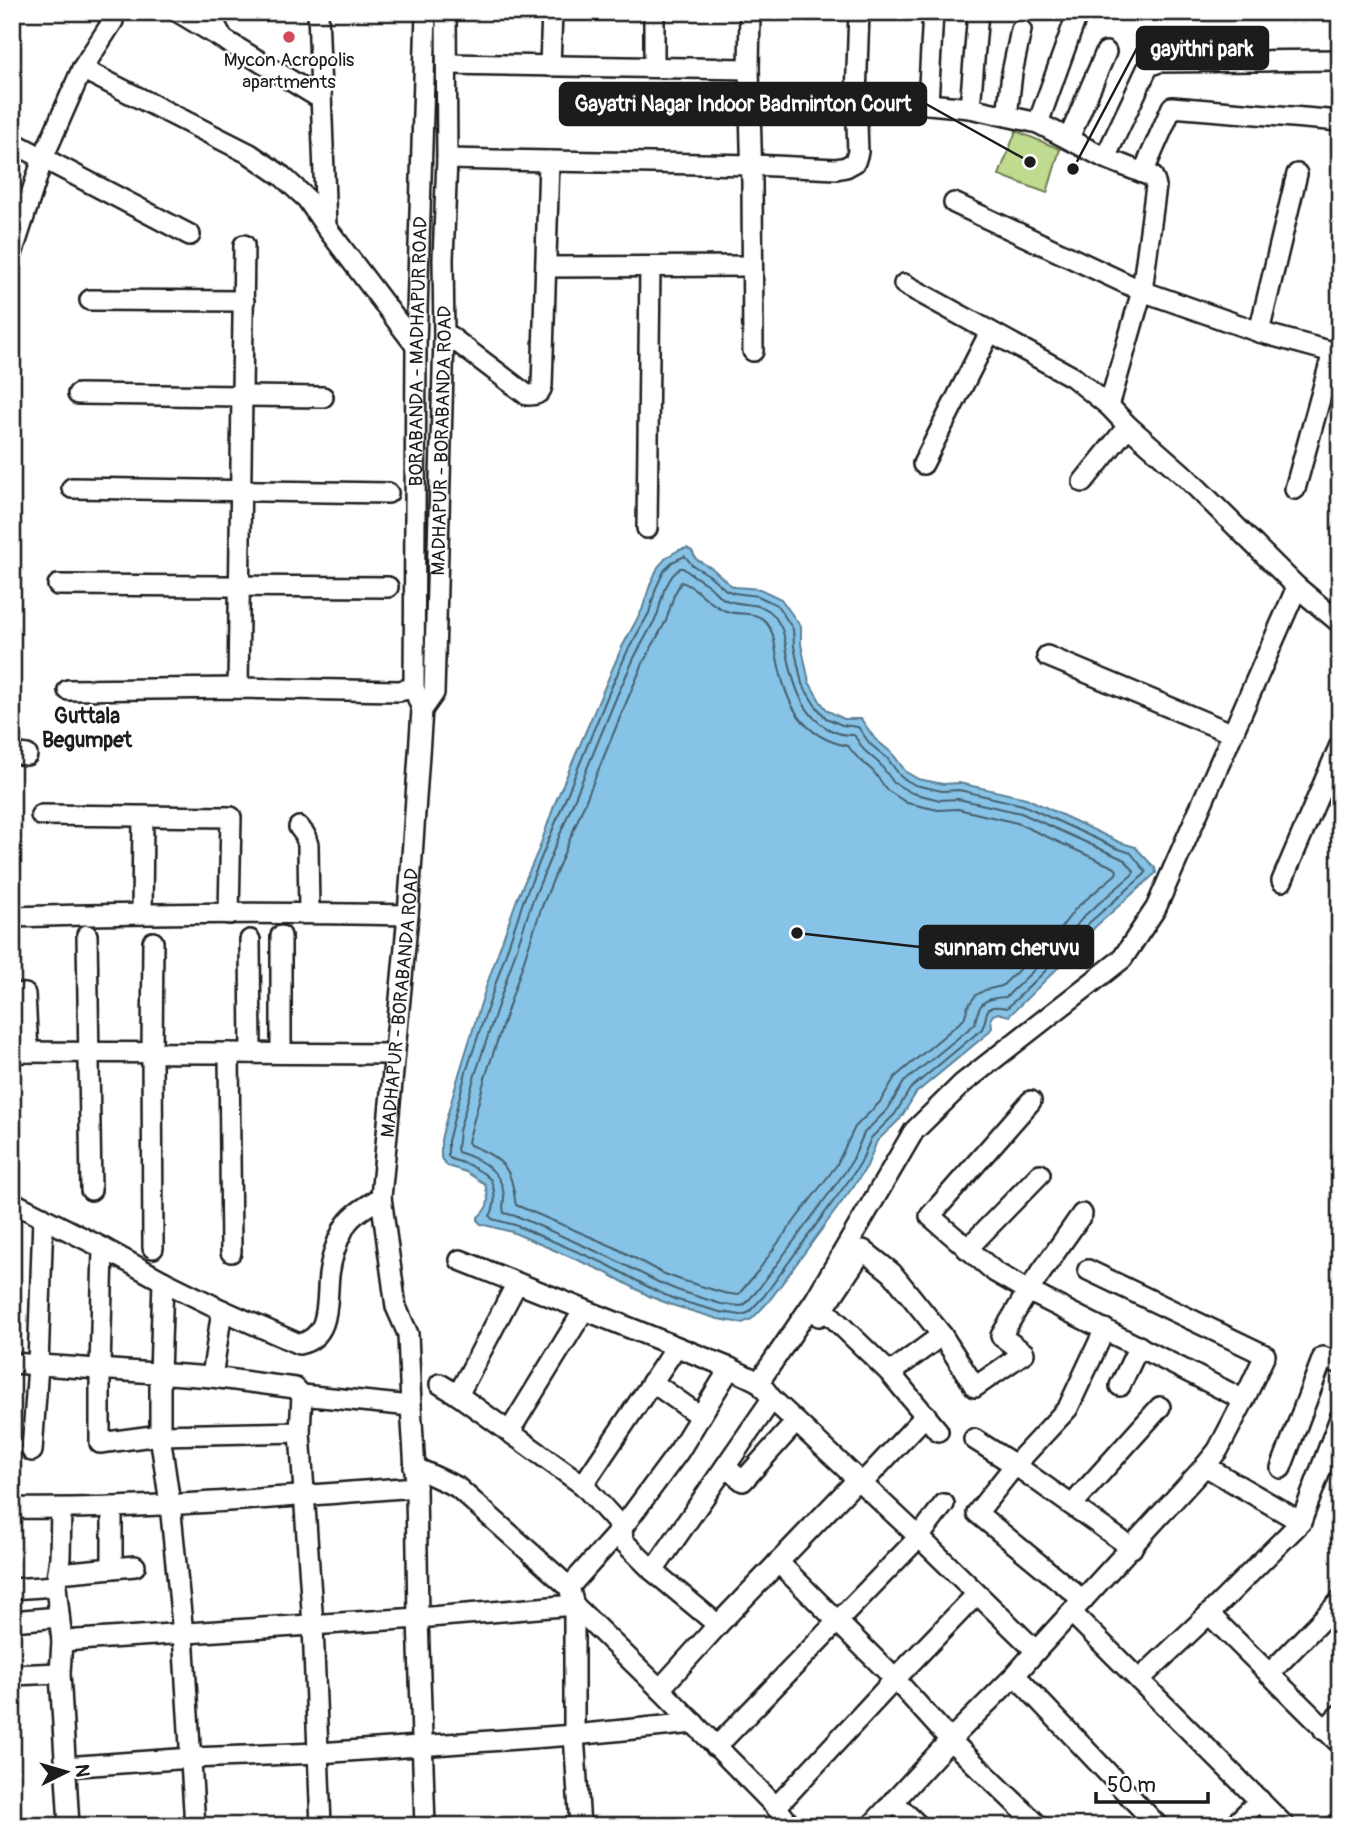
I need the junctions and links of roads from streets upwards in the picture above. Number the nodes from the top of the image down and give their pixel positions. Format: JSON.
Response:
{"nodes":[{"id":1,"x":178,"y":12,"type":"edge"},
{"id":2,"x":213,"y":12,"type":"edge"},
{"id":3,"x":318,"y":12,"type":"edge"},
{"id":4,"x":426,"y":12,"type":"edge"},
{"id":5,"x":446,"y":12,"type":"edge"},
{"id":6,"x":552,"y":12,"type":"edge"},
{"id":7,"x":654,"y":12,"type":"edge"},
{"id":8,"x":750,"y":12,"type":"edge"},
{"id":9,"x":859,"y":12,"type":"edge"},
{"id":10,"x":933,"y":12,"type":"edge"},
{"id":11,"x":978,"y":12,"type":"edge"},
{"id":12,"x":1078,"y":12,"type":"edge"},
{"id":13,"x":113,"y":21,"type":"dead end"},
{"id":14,"x":1021,"y":30,"type":"dead end"},
{"id":15,"x":223,"y":38,"type":"junction"},
{"id":16,"x":1106,"y":52,"type":"dead end"},
{"id":17,"x":1340,"y":60,"type":"edge"},
{"id":18,"x":447,"y":64,"type":"junction"},
{"id":19,"x":550,"y":65,"type":"junction"},
{"id":20,"x":654,"y":67,"type":"junction"},
{"id":21,"x":82,"y":69,"type":"junction"},
{"id":22,"x":749,"y":69,"type":"junction"},
{"id":23,"x":856,"y":97,"type":"junction"},
{"id":24,"x":321,"y":99,"type":"junction"},
{"id":25,"x":928,"y":104,"type":"junction"},
{"id":26,"x":970,"y":108,"type":"junction"},
{"id":27,"x":1007,"y":116,"type":"junction"},
{"id":28,"x":1340,"y":121,"type":"edge"},
{"id":29,"x":1038,"y":122,"type":"junction"},
{"id":30,"x":1069,"y":138,"type":"junction"},
{"id":31,"x":12,"y":142,"type":"edge"},
{"id":32,"x":43,"y":158,"type":"junction"},
{"id":33,"x":1105,"y":158,"type":"junction"},
{"id":34,"x":447,"y":159,"type":"junction"},
{"id":35,"x":549,"y":162,"type":"junction"},
{"id":36,"x":752,"y":165,"type":"junction"},
{"id":37,"x":1143,"y":173,"type":"junction"},
{"id":38,"x":1297,"y":174,"type":"dead end"},
{"id":39,"x":954,"y":202,"type":"dead end"},
{"id":40,"x":326,"y":227,"type":"junction"},
{"id":41,"x":190,"y":235,"type":"dead end"},
{"id":42,"x":244,"y":245,"type":"dead end"},
{"id":43,"x":12,"y":254,"type":"edge"},
{"id":44,"x":751,"y":265,"type":"junction"},
{"id":45,"x":547,"y":267,"type":"junction"},
{"id":46,"x":650,"y":267,"type":"junction"},
{"id":47,"x":904,"y":284,"type":"dead end"},
{"id":48,"x":1142,"y":291,"type":"junction"},
{"id":49,"x":90,"y":300,"type":"dead end"},
{"id":50,"x":244,"y":301,"type":"junction"},
{"id":51,"x":444,"y":332,"type":"junction"},
{"id":52,"x":990,"y":332,"type":"junction"},
{"id":53,"x":1259,"y":332,"type":"junction"},
{"id":54,"x":416,"y":346,"type":"junction"},
{"id":55,"x":753,"y":351,"type":"dead end"},
{"id":56,"x":1336,"y":353,"type":"edge"},
{"id":57,"x":78,"y":394,"type":"dead end"},
{"id":58,"x":242,"y":396,"type":"junction"},
{"id":59,"x":323,"y":397,"type":"dead end"},
{"id":60,"x":1109,"y":406,"type":"junction"},
{"id":61,"x":1128,"y":426,"type":"junction"},
{"id":62,"x":923,"y":464,"type":"dead end"},
{"id":63,"x":1083,"y":482,"type":"dead end"},
{"id":64,"x":72,"y":488,"type":"dead end"},
{"id":65,"x":1295,"y":489,"type":"dead end"},
{"id":66,"x":241,"y":490,"type":"junction"},
{"id":67,"x":388,"y":493,"type":"dead end"},
{"id":68,"x":647,"y":528,"type":"dead end"},
{"id":69,"x":58,"y":585,"type":"dead end"},
{"id":70,"x":240,"y":585,"type":"junction"},
{"id":71,"x":388,"y":587,"type":"dead end"},
{"id":72,"x":1297,"y":587,"type":"junction"},
{"id":73,"x":1340,"y":622,"type":"edge"},
{"id":74,"x":1047,"y":656,"type":"dead end"},
{"id":75,"x":238,"y":688,"type":"junction"},
{"id":76,"x":414,"y":688,"type":"junction"},
{"id":77,"x":68,"y":690,"type":"dead end"},
{"id":78,"x":422,"y":710,"type":"junction"},
{"id":79,"x":1231,"y":733,"type":"junction"},
{"id":80,"x":1340,"y":745,"type":"edge"},
{"id":81,"x":41,"y":815,"type":"dead end"},
{"id":82,"x":143,"y":817,"type":"junction"},
{"id":83,"x":299,"y":827,"type":"dead end"},
{"id":84,"x":1282,"y":881,"type":"dead end"},
{"id":85,"x":142,"y":913,"type":"junction"},
{"id":86,"x":309,"y":913,"type":"junction"},
{"id":87,"x":229,"y":914,"type":"junction"},
{"id":88,"x":408,"y":915,"type":"junction"},
{"id":89,"x":12,"y":917,"type":"edge"},
{"id":90,"x":88,"y":935,"type":"dead end"},
{"id":91,"x":281,"y":936,"type":"dead end"},
{"id":92,"x":250,"y":940,"type":"dead end"},
{"id":93,"x":153,"y":942,"type":"dead end"},
{"id":94,"x":12,"y":993,"type":"edge"},
{"id":95,"x":20,"y":1052,"type":"edge"},
{"id":96,"x":90,"y":1052,"type":"junction"},
{"id":97,"x":152,"y":1052,"type":"junction"},
{"id":98,"x":229,"y":1053,"type":"junction"},
{"id":99,"x":251,"y":1053,"type":"junction"},
{"id":100,"x":281,"y":1053,"type":"junction"},
{"id":101,"x":394,"y":1054,"type":"junction"},
{"id":102,"x":1031,"y":1101,"type":"dead end"},
{"id":103,"x":1040,"y":1174,"type":"dead end"},
{"id":104,"x":91,"y":1190,"type":"dead end"},
{"id":105,"x":382,"y":1200,"type":"junction"},
{"id":106,"x":12,"y":1202,"type":"edge"},
{"id":107,"x":1082,"y":1214,"type":"dead end"},
{"id":108,"x":43,"y":1217,"type":"junction"},
{"id":109,"x":103,"y":1248,"type":"junction"},
{"id":110,"x":153,"y":1248,"type":"dead end"},
{"id":111,"x":967,"y":1249,"type":"junction"},
{"id":112,"x":230,"y":1252,"type":"dead end"},
{"id":113,"x":460,"y":1260,"type":"dead end"},
{"id":114,"x":1088,"y":1270,"type":"dead end"},
{"id":115,"x":163,"y":1282,"type":"junction"},
{"id":116,"x":517,"y":1283,"type":"junction"},
{"id":117,"x":1028,"y":1291,"type":"junction"},
{"id":118,"x":824,"y":1309,"type":"junction"},
{"id":119,"x":222,"y":1310,"type":"junction"},
{"id":120,"x":584,"y":1310,"type":"junction"},
{"id":121,"x":1105,"y":1328,"type":"junction"},
{"id":122,"x":942,"y":1335,"type":"junction"},
{"id":123,"x":1139,"y":1346,"type":"junction"},
{"id":124,"x":676,"y":1347,"type":"junction"},
{"id":125,"x":782,"y":1348,"type":"junction"},
{"id":126,"x":12,"y":1363,"type":"edge"},
{"id":127,"x":1340,"y":1364,"type":"edge"},
{"id":128,"x":38,"y":1365,"type":"junction"},
{"id":129,"x":730,"y":1368,"type":"junction"},
{"id":130,"x":100,"y":1370,"type":"junction"},
{"id":131,"x":890,"y":1373,"type":"junction"},
{"id":132,"x":160,"y":1374,"type":"junction"},
{"id":133,"x":212,"y":1377,"type":"junction"},
{"id":134,"x":652,"y":1382,"type":"junction"},
{"id":135,"x":759,"y":1382,"type":"junction"},
{"id":136,"x":440,"y":1384,"type":"dead end"},
{"id":137,"x":1120,"y":1386,"type":"dead end"},
{"id":138,"x":302,"y":1395,"type":"junction"},
{"id":139,"x":458,"y":1395,"type":"junction"},
{"id":140,"x":772,"y":1399,"type":"junction"},
{"id":141,"x":1244,"y":1400,"type":"junction"},
{"id":142,"x":411,"y":1406,"type":"junction"},
{"id":143,"x":1160,"y":1407,"type":"dead end"},
{"id":144,"x":926,"y":1415,"type":"junction"},
{"id":145,"x":700,"y":1416,"type":"junction"},
{"id":146,"x":1340,"y":1418,"type":"edge"},
{"id":147,"x":796,"y":1422,"type":"junction"},
{"id":148,"x":300,"y":1432,"type":"junction"},
{"id":149,"x":509,"y":1432,"type":"junction"},
{"id":150,"x":938,"y":1432,"type":"dead end"},
{"id":151,"x":160,"y":1435,"type":"junction"},
{"id":152,"x":974,"y":1439,"type":"dead end"},
{"id":153,"x":32,"y":1451,"type":"dead end"},
{"id":154,"x":1015,"y":1465,"type":"junction"},
{"id":155,"x":1205,"y":1466,"type":"junction"},
{"id":156,"x":414,"y":1467,"type":"junction"},
{"id":157,"x":725,"y":1467,"type":"junction"},
{"id":158,"x":1281,"y":1468,"type":"dead end"},
{"id":159,"x":857,"y":1480,"type":"junction"},
{"id":160,"x":583,"y":1485,"type":"junction"},
{"id":161,"x":416,"y":1487,"type":"junction"},
{"id":162,"x":303,"y":1495,"type":"junction"},
{"id":163,"x":170,"y":1504,"type":"junction"},
{"id":164,"x":944,"y":1504,"type":"dead end"},
{"id":165,"x":1072,"y":1505,"type":"junction"},
{"id":166,"x":111,"y":1507,"type":"junction"},
{"id":167,"x":12,"y":1508,"type":"edge"},
{"id":168,"x":61,"y":1509,"type":"junction"},
{"id":169,"x":1301,"y":1522,"type":"junction"},
{"id":170,"x":622,"y":1528,"type":"junction"},
{"id":171,"x":919,"y":1537,"type":"junction"},
{"id":172,"x":1132,"y":1548,"type":"junction"},
{"id":173,"x":778,"y":1562,"type":"junction"},
{"id":174,"x":135,"y":1566,"type":"dead end"},
{"id":175,"x":112,"y":1568,"type":"junction"},
{"id":176,"x":653,"y":1572,"type":"junction"},
{"id":177,"x":57,"y":1580,"type":"junction"},
{"id":178,"x":12,"y":1589,"type":"edge"},
{"id":179,"x":977,"y":1594,"type":"junction"},
{"id":180,"x":571,"y":1596,"type":"junction"},
{"id":181,"x":1340,"y":1601,"type":"edge"},
{"id":182,"x":1077,"y":1606,"type":"junction"},
{"id":183,"x":1209,"y":1614,"type":"junction"},
{"id":184,"x":59,"y":1618,"type":"junction"},
{"id":185,"x":418,"y":1618,"type":"junction"},
{"id":186,"x":837,"y":1620,"type":"junction"},
{"id":187,"x":12,"y":1621,"type":"edge"},
{"id":188,"x":718,"y":1625,"type":"junction"},
{"id":189,"x":313,"y":1626,"type":"junction"},
{"id":190,"x":183,"y":1634,"type":"junction"},
{"id":191,"x":62,"y":1641,"type":"junction"},
{"id":192,"x":1036,"y":1651,"type":"junction"},
{"id":193,"x":60,"y":1673,"type":"junction"},
{"id":194,"x":1269,"y":1674,"type":"junction"},
{"id":195,"x":12,"y":1675,"type":"edge"},
{"id":196,"x":1015,"y":1675,"type":"junction"},
{"id":197,"x":895,"y":1679,"type":"junction"},
{"id":198,"x":1139,"y":1680,"type":"junction"},
{"id":199,"x":660,"y":1689,"type":"junction"},
{"id":200,"x":1340,"y":1714,"type":"edge"},
{"id":201,"x":694,"y":1723,"type":"junction"},
{"id":202,"x":1324,"y":1730,"type":"junction"},
{"id":203,"x":574,"y":1735,"type":"junction"},
{"id":204,"x":950,"y":1740,"type":"junction"},
{"id":205,"x":1340,"y":1744,"type":"edge"},
{"id":206,"x":422,"y":1745,"type":"junction"},
{"id":207,"x":716,"y":1747,"type":"junction"},
{"id":208,"x":319,"y":1753,"type":"junction"},
{"id":209,"x":191,"y":1758,"type":"junction"},
{"id":210,"x":65,"y":1767,"type":"junction"},
{"id":211,"x":1260,"y":1800,"type":"junction"},
{"id":212,"x":893,"y":1801,"type":"junction"},
{"id":213,"x":776,"y":1807,"type":"junction"},
{"id":214,"x":1340,"y":1821,"type":"edge"},
{"id":215,"x":69,"y":1826,"type":"edge"},
{"id":216,"x":195,"y":1826,"type":"edge"},
{"id":217,"x":321,"y":1826,"type":"edge"},
{"id":218,"x":425,"y":1826,"type":"edge"},
{"id":219,"x":580,"y":1826,"type":"edge"},
{"id":220,"x":791,"y":1826,"type":"edge"},
{"id":221,"x":871,"y":1826,"type":"edge"},
{"id":222,"x":919,"y":1826,"type":"edge"},
{"id":223,"x":1039,"y":1826,"type":"edge"},
{"id":224,"x":1158,"y":1826,"type":"edge"},
{"id":225,"x":1233,"y":1826,"type":"edge"},
{"id":226,"x":1285,"y":1826,"type":"edge"},
{"id":227,"x":1334,"y":1826,"type":"edge"}],
"edges":[{"from":1,"to":15,"type":"street"},
{"from":2,"to":15,"type":"street"},
{"from":3,"to":24,"type":"street"},
{"from":4,"to":54,"type":"street","name":"BORABANDA - MADHAPUR ROAD"},
{"from":5,"to":18,"type":"street","name":"MADHAPUR - BORABANDA ROAD"},
{"from":6,"to":19,"type":"street"},
{"from":7,"to":20,"type":"street"},
{"from":8,"to":22,"type":"street"},
{"from":9,"to":23,"type":"street"},
{"from":10,"to":25,"type":"street"},
{"from":11,"to":26,"type":"street"},
{"from":12,"to":29,"type":"street"},
{"from":13,"to":21,"type":"street"},
{"from":14,"to":27,"type":"street"},
{"from":15,"to":24,"type":"street"},
{"from":16,"to":30,"type":"street"},
{"from":17,"to":33,"type":"street"},
{"from":18,"to":19,"type":"street"},
{"from":18,"to":34,"type":"street","name":"MADHAPUR - BORABANDA ROAD"},
{"from":19,"to":20,"type":"street"},
{"from":20,"to":22,"type":"street"},
{"from":21,"to":32,"type":"street"},
{"from":21,"to":40,"type":"street"},
{"from":22,"to":36,"type":"street"},
{"from":23,"to":25,"type":"street"},
{"from":23,"to":36,"type":"street"},
{"from":24,"to":40,"type":"street"},
{"from":25,"to":26,"type":"street"},
{"from":26,"to":27,"type":"street"},
{"from":27,"to":29,"type":"street"},
{"from":28,"to":37,"type":"street"},
{"from":29,"to":30,"type":"street"},
{"from":30,"to":33,"type":"street"},
{"from":31,"to":32,"type":"street"},
{"from":32,"to":41,"type":"street"},
{"from":32,"to":43,"type":"street"},
{"from":33,"to":37,"type":"street"},
{"from":34,"to":35,"type":"street"},
{"from":34,"to":51,"type":"street","name":"MADHAPUR - BORABANDA ROAD"},
{"from":35,"to":36,"type":"street"},
{"from":35,"to":45,"type":"street"},
{"from":36,"to":44,"type":"street"},
{"from":37,"to":48,"type":"street"},
{"from":38,"to":53,"type":"street"},
{"from":39,"to":48,"type":"street"},
{"from":40,"to":54,"type":"street"},
{"from":42,"to":50,"type":"street"},
{"from":44,"to":46,"type":"street"},
{"from":44,"to":55,"type":"street"},
{"from":45,"to":46,"type":"street"},
{"from":45,"to":51,"type":"street"},
{"from":46,"to":68,"type":"street"},
{"from":47,"to":52,"type":"street"},
{"from":48,"to":53,"type":"street"},
{"from":48,"to":60,"type":"street"},
{"from":49,"to":50,"type":"street"},
{"from":50,"to":58,"type":"street"},
{"from":51,"to":78,"type":"street","name":"MADHAPUR - BORABANDA ROAD"},
{"from":52,"to":60,"type":"street"},
{"from":52,"to":62,"type":"street"},
{"from":53,"to":56,"type":"street"},
{"from":54,"to":76,"type":"street","name":"BORABANDA - MADHAPUR ROAD"},
{"from":56,"to":65,"type":"street"},
{"from":57,"to":58,"type":"street"},
{"from":58,"to":59,"type":"street"},
{"from":58,"to":66,"type":"street"},
{"from":60,"to":61,"type":"street"},
{"from":61,"to":63,"type":"street"},
{"from":61,"to":72,"type":"street"},
{"from":64,"to":66,"type":"street"},
{"from":66,"to":67,"type":"street"},
{"from":66,"to":70,"type":"street"},
{"from":69,"to":70,"type":"street"},
{"from":70,"to":71,"type":"street"},
{"from":70,"to":75,"type":"street"},
{"from":72,"to":73,"type":"street"},
{"from":72,"to":79,"type":"street"},
{"from":74,"to":79,"type":"street"},
{"from":75,"to":76,"type":"street"},
{"from":75,"to":77,"type":"street"},
{"from":76,"to":78,"type":"street"},
{"from":78,"to":88,"type":"street","name":"MADHAPUR - BORABANDA ROAD"},
{"from":79,"to":125,"type":"street"},
{"from":80,"to":84,"type":"street"},
{"from":81,"to":82,"type":"street"},
{"from":82,"to":85,"type":"street"},
{"from":82,"to":87,"type":"street"},
{"from":83,"to":86,"type":"street"},
{"from":85,"to":87,"type":"street"},
{"from":85,"to":89,"type":"street"},
{"from":86,"to":87,"type":"street"},
{"from":86,"to":88,"type":"street"},
{"from":88,"to":101,"type":"street","name":"MADHAPUR - BORABANDA ROAD"},
{"from":90,"to":96,"type":"street"},
{"from":91,"to":100,"type":"street"},
{"from":92,"to":99,"type":"street"},
{"from":93,"to":97,"type":"street"},
{"from":94,"to":95,"type":"street"},
{"from":95,"to":96,"type":"street"},
{"from":96,"to":97,"type":"street"},
{"from":96,"to":104,"type":"street"},
{"from":97,"to":98,"type":"street"},
{"from":97,"to":110,"type":"street"},
{"from":98,"to":99,"type":"street"},
{"from":98,"to":112,"type":"street"},
{"from":99,"to":100,"type":"street"},
{"from":100,"to":101,"type":"street"},
{"from":101,"to":105,"type":"street","name":"MADHAPUR - BORABANDA ROAD"},
{"from":102,"to":111,"type":"street"},
{"from":103,"to":111,"type":"street"},
{"from":105,"to":119,"type":"street"},
{"from":105,"to":142,"type":"street","name":"MADHAPUR - BORABANDA ROAD"},
{"from":106,"to":108,"type":"street"},
{"from":107,"to":117,"type":"street"},
{"from":108,"to":109,"type":"street"},
{"from":108,"to":128,"type":"street"},
{"from":109,"to":115,"type":"street"},
{"from":109,"to":130,"type":"street"},
{"from":111,"to":117,"type":"street"},
{"from":113,"to":116,"type":"street"},
{"from":114,"to":141,"type":"street"},
{"from":115,"to":119,"type":"street"},
{"from":115,"to":132,"type":"street"},
{"from":116,"to":120,"type":"street"},
{"from":116,"to":139,"type":"street"},
{"from":117,"to":121,"type":"street"},
{"from":117,"to":122,"type":"street"},
{"from":118,"to":122,"type":"street"},
{"from":118,"to":125,"type":"street"},
{"from":118,"to":131,"type":"street"},
{"from":119,"to":133,"type":"street"},
{"from":120,"to":124,"type":"street"},
{"from":120,"to":149,"type":"street"},
{"from":121,"to":123,"type":"street"},
{"from":121,"to":154,"type":"street"},
{"from":122,"to":131,"type":"street"},
{"from":123,"to":137,"type":"street"},
{"from":123,"to":141,"type":"street"},
{"from":124,"to":129,"type":"street"},
{"from":124,"to":134,"type":"street"},
{"from":125,"to":135,"type":"street"},
{"from":126,"to":128,"type":"street"},
{"from":127,"to":158,"type":"street"},
{"from":128,"to":130,"type":"street"},
{"from":128,"to":153,"type":"street"},
{"from":129,"to":135,"type":"street"},
{"from":129,"to":145,"type":"street"},
{"from":130,"to":132,"type":"street"},
{"from":130,"to":151,"type":"street"},
{"from":131,"to":144,"type":"street"},
{"from":132,"to":133,"type":"street"},
{"from":132,"to":151,"type":"street"},
{"from":133,"to":138,"type":"street"},
{"from":134,"to":145,"type":"street"},
{"from":134,"to":160,"type":"street"},
{"from":135,"to":140,"type":"street"},
{"from":136,"to":139,"type":"street"},
{"from":138,"to":142,"type":"street"},
{"from":138,"to":148,"type":"street"},
{"from":139,"to":149,"type":"street"},
{"from":140,"to":147,"type":"street"},
{"from":140,"to":157,"type":"street"},
{"from":141,"to":155,"type":"street"},
{"from":142,"to":156,"type":"street","name":"MADHAPUR - BORABANDA ROAD"},
{"from":143,"to":165,"type":"street"},
{"from":144,"to":150,"type":"street"},
{"from":144,"to":159,"type":"street"},
{"from":145,"to":170,"type":"street"},
{"from":146,"to":169,"type":"street"},
{"from":147,"to":157,"type":"street"},
{"from":147,"to":159,"type":"street"},
{"from":148,"to":151,"type":"street"},
{"from":148,"to":162,"type":"street"},
{"from":149,"to":160,"type":"street"},
{"from":151,"to":163,"type":"street"},
{"from":152,"to":154,"type":"street"},
{"from":154,"to":165,"type":"street"},
{"from":154,"to":182,"type":"street"},
{"from":155,"to":169,"type":"street"},
{"from":155,"to":172,"type":"street"},
{"from":156,"to":161,"type":"street","name":"MADHAPUR - BORABANDA ROAD"},
{"from":156,"to":180,"type":"street"},
{"from":157,"to":176,"type":"street"},
{"from":159,"to":171,"type":"street"},
{"from":159,"to":173,"type":"street"},
{"from":160,"to":170,"type":"street"},
{"from":161,"to":162,"type":"street"},
{"from":161,"to":185,"type":"street","name":"MADHAPUR - BORABANDA ROAD"},
{"from":162,"to":163,"type":"street"},
{"from":162,"to":189,"type":"street"},
{"from":163,"to":166,"type":"street"},
{"from":163,"to":190,"type":"street"},
{"from":164,"to":171,"type":"street"},
{"from":165,"to":172,"type":"street"},
{"from":166,"to":168,"type":"street"},
{"from":166,"to":175,"type":"street"},
{"from":167,"to":168,"type":"street"},
{"from":168,"to":177,"type":"street"},
{"from":169,"to":183,"type":"street"},
{"from":170,"to":176,"type":"street"},
{"from":170,"to":180,"type":"street"},
{"from":171,"to":179,"type":"street"},
{"from":171,"to":186,"type":"street"},
{"from":172,"to":182,"type":"street"},
{"from":173,"to":186,"type":"street"},
{"from":173,"to":188,"type":"street"},
{"from":174,"to":175,"type":"street"},
{"from":175,"to":177,"type":"street"},
{"from":176,"to":188,"type":"street"},
{"from":177,"to":178,"type":"street"},
{"from":177,"to":184,"type":"street"},
{"from":179,"to":192,"type":"street"},
{"from":179,"to":197,"type":"street"},
{"from":180,"to":185,"type":"street"},
{"from":180,"to":199,"type":"street"},
{"from":180,"to":203,"type":"street"},
{"from":181,"to":194,"type":"street"},
{"from":182,"to":192,"type":"street"},
{"from":182,"to":198,"type":"street"},
{"from":183,"to":194,"type":"street"},
{"from":183,"to":198,"type":"street"},
{"from":184,"to":187,"type":"street"},
{"from":184,"to":191,"type":"street"},
{"from":185,"to":189,"type":"street"},
{"from":185,"to":206,"type":"street","name":"MADHAPUR - BORABANDA ROAD"},
{"from":186,"to":197,"type":"street"},
{"from":186,"to":207,"type":"street"},
{"from":188,"to":199,"type":"street"},
{"from":189,"to":190,"type":"street"},
{"from":189,"to":208,"type":"street"},
{"from":190,"to":191,"type":"street"},
{"from":190,"to":209,"type":"street"},
{"from":191,"to":193,"type":"street"},
{"from":192,"to":196,"type":"street"},
{"from":193,"to":195,"type":"street"},
{"from":193,"to":210,"type":"street"},
{"from":194,"to":202,"type":"street"},
{"from":196,"to":204,"type":"street"},
{"from":196,"to":224,"type":"street"},
{"from":197,"to":204,"type":"street"},
{"from":197,"to":213,"type":"street"},
{"from":198,"to":211,"type":"street"},
{"from":199,"to":201,"type":"street"},
{"from":200,"to":202,"type":"street"},
{"from":201,"to":203,"type":"street"},
{"from":201,"to":207,"type":"street"},
{"from":202,"to":205,"type":"street"},
{"from":203,"to":206,"type":"street"},
{"from":203,"to":219,"type":"street"},
{"from":204,"to":212,"type":"street"},
{"from":204,"to":223,"type":"street"},
{"from":206,"to":208,"type":"street"},
{"from":206,"to":218,"type":"street","name":"MADHAPUR - BORABANDA ROAD"},
{"from":207,"to":213,"type":"street"},
{"from":208,"to":209,"type":"street"},
{"from":208,"to":217,"type":"street"},
{"from":209,"to":210,"type":"street"},
{"from":209,"to":216,"type":"street"},
{"from":210,"to":215,"type":"street"},
{"from":211,"to":225,"type":"street"},
{"from":211,"to":226,"type":"street"},
{"from":212,"to":221,"type":"street"},
{"from":212,"to":222,"type":"street"},
{"from":213,"to":220,"type":"street"},
{"from":214,"to":227,"type":"street"}]}
